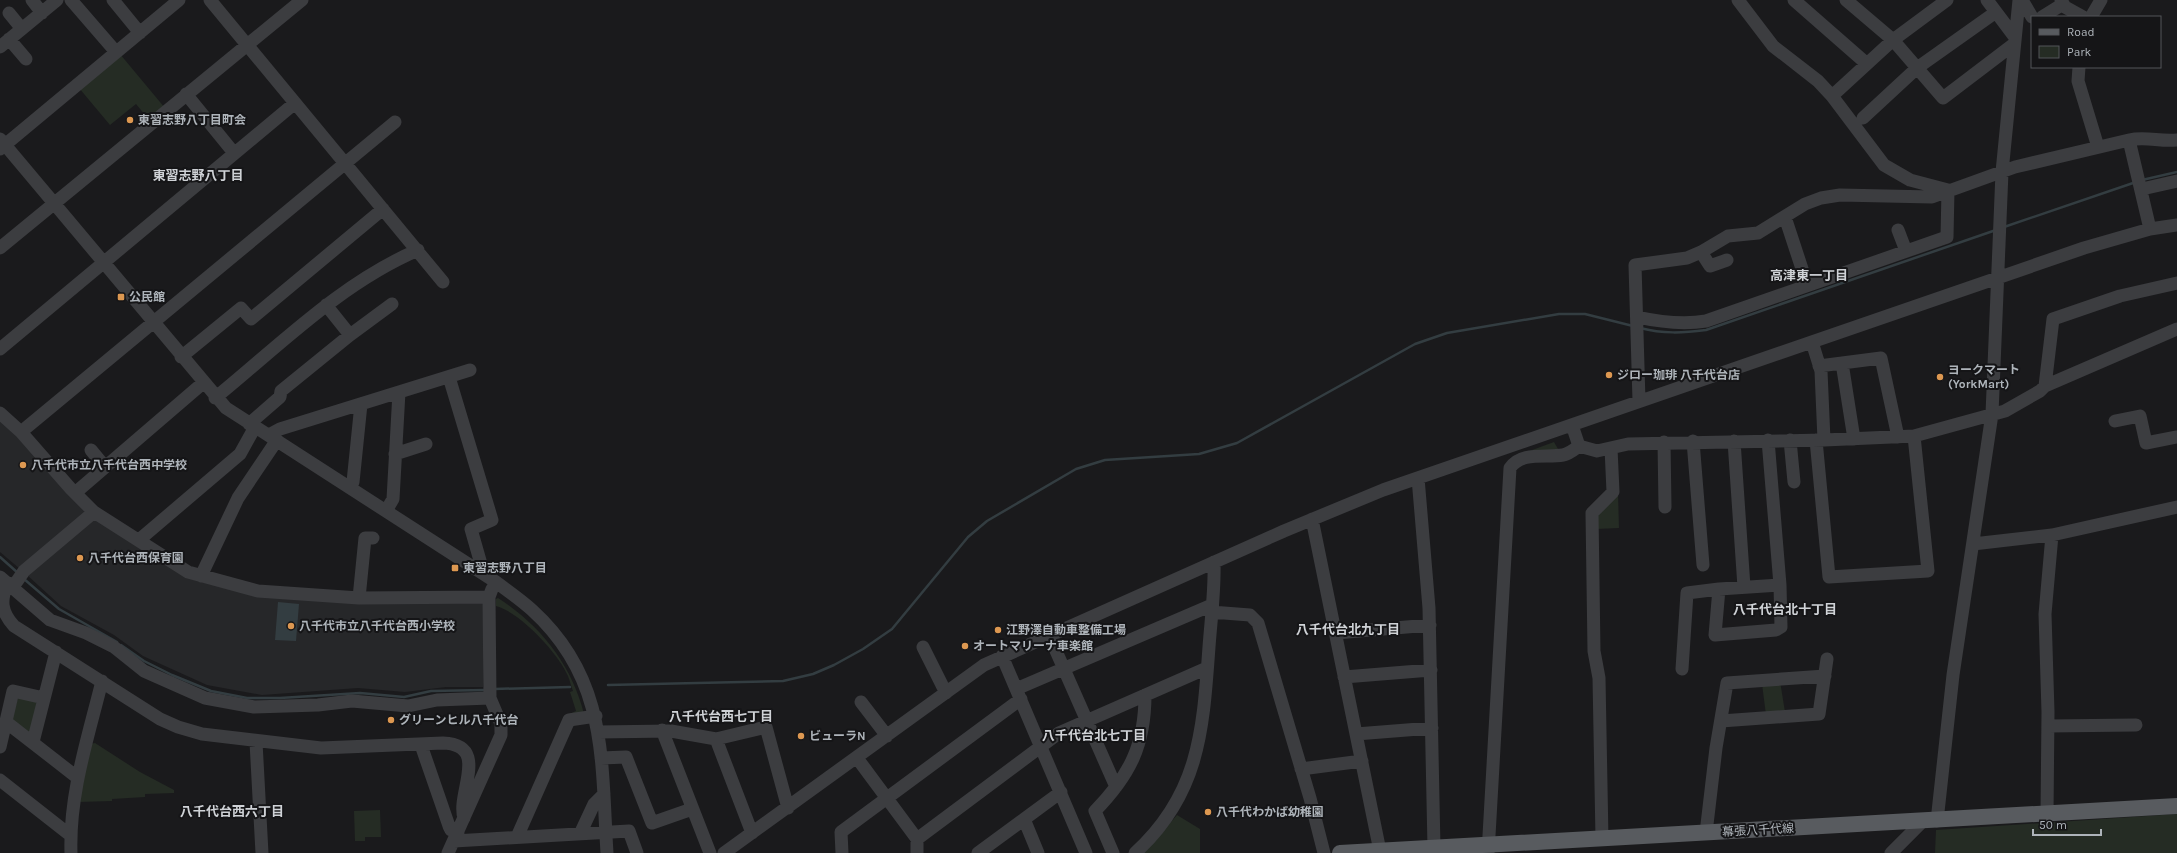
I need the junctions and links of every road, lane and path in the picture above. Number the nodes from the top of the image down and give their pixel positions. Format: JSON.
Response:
{"nodes":[{"id":1,"x":32,"y":0,"type":"edge"},
{"id":2,"x":57,"y":0,"type":"edge"},
{"id":3,"x":71,"y":0,"type":"edge"},
{"id":4,"x":113,"y":0,"type":"edge"},
{"id":5,"x":180,"y":0,"type":"edge"},
{"id":6,"x":210,"y":0,"type":"edge"},
{"id":7,"x":300,"y":0,"type":"edge"},
{"id":8,"x":1738,"y":0,"type":"edge"},
{"id":9,"x":1794,"y":0,"type":"edge"},
{"id":10,"x":1846,"y":0,"type":"edge"},
{"id":11,"x":1947,"y":0,"type":"edge"},
{"id":12,"x":1987,"y":0,"type":"edge"},
{"id":13,"x":2019,"y":0,"type":"edge"},
{"id":14,"x":2022,"y":0,"type":"edge"},
{"id":15,"x":2101,"y":0,"type":"edge"},
{"id":16,"x":2062,"y":2,"type":"edge"},
{"id":17,"x":1996,"y":12,"type":"junction"},
{"id":18,"x":9,"y":13,"type":"dead end"},
{"id":19,"x":42,"y":13,"type":"junction"},
{"id":20,"x":2031,"y":16,"type":"edge"},
{"id":21,"x":2043,"y":16,"type":"edge"},
{"id":22,"x":2081,"y":16,"type":"edge"},
{"id":23,"x":2093,"y":16,"type":"edge"},
{"id":24,"x":22,"y":29,"type":"junction"},
{"id":25,"x":140,"y":33,"type":"junction"},
{"id":26,"x":1893,"y":40,"type":"junction"},
{"id":27,"x":2014,"y":40,"type":"junction"},
{"id":28,"x":5,"y":43,"type":"edge"},
{"id":29,"x":246,"y":44,"type":"junction"},
{"id":30,"x":116,"y":52,"type":"junction"},
{"id":31,"x":26,"y":58,"type":"dead end"},
{"id":32,"x":1866,"y":64,"type":"junction"},
{"id":33,"x":1917,"y":68,"type":"junction"},
{"id":34,"x":2079,"y":68,"type":"edge"},
{"id":35,"x":186,"y":94,"type":"junction"},
{"id":36,"x":1832,"y":96,"type":"junction"},
{"id":37,"x":295,"y":103,"type":"junction"},
{"id":38,"x":1863,"y":118,"type":"dead end"},
{"id":39,"x":395,"y":122,"type":"dead end"},
{"id":40,"x":2129,"y":140,"type":"junction"},
{"id":41,"x":2177,"y":140,"type":"edge"},
{"id":42,"x":2,"y":144,"type":"edge"},
{"id":43,"x":2098,"y":147,"type":"junction"},
{"id":44,"x":234,"y":153,"type":"junction"},
{"id":45,"x":345,"y":163,"type":"junction"},
{"id":46,"x":2002,"y":172,"type":"junction"},
{"id":47,"x":2177,"y":181,"type":"edge"},
{"id":48,"x":2141,"y":184,"type":"junction"},
{"id":49,"x":1948,"y":190,"type":"junction"},
{"id":50,"x":54,"y":204,"type":"junction"},
{"id":51,"x":383,"y":209,"type":"junction"},
{"id":52,"x":1785,"y":217,"type":"junction"},
{"id":53,"x":2177,"y":225,"type":"edge"},
{"id":54,"x":2150,"y":229,"type":"junction"},
{"id":55,"x":1898,"y":230,"type":"dead end"},
{"id":56,"x":0,"y":248,"type":"edge"},
{"id":57,"x":418,"y":250,"type":"junction"},
{"id":58,"x":1906,"y":251,"type":"junction"},
{"id":59,"x":1701,"y":252,"type":"junction"},
{"id":60,"x":1727,"y":260,"type":"dead end"},
{"id":61,"x":103,"y":262,"type":"junction"},
{"id":62,"x":1999,"y":277,"type":"junction"},
{"id":63,"x":443,"y":282,"type":"dead end"},
{"id":64,"x":2177,"y":283,"type":"edge"},
{"id":65,"x":1807,"y":284,"type":"junction"},
{"id":66,"x":392,"y":304,"type":"dead end"},
{"id":67,"x":326,"y":305,"type":"junction"},
{"id":68,"x":154,"y":322,"type":"junction"},
{"id":69,"x":1637,"y":324,"type":"junction"},
{"id":70,"x":2177,"y":329,"type":"edge"},
{"id":71,"x":350,"y":335,"type":"junction"},
{"id":72,"x":1812,"y":342,"type":"junction"},
{"id":73,"x":0,"y":349,"type":"edge"},
{"id":74,"x":181,"y":357,"type":"junction"},
{"id":75,"x":1842,"y":363,"type":"junction"},
{"id":76,"x":1819,"y":366,"type":"junction"},
{"id":77,"x":470,"y":370,"type":"dead end"},
{"id":78,"x":449,"y":377,"type":"junction"},
{"id":79,"x":203,"y":383,"type":"junction"},
{"id":80,"x":2045,"y":386,"type":"junction"},
{"id":81,"x":399,"y":392,"type":"junction"},
{"id":82,"x":215,"y":398,"type":"junction"},
{"id":83,"x":1639,"y":401,"type":"junction"},
{"id":84,"x":361,"y":404,"type":"junction"},
{"id":85,"x":0,"y":413,"type":"edge"},
{"id":86,"x":1992,"y":414,"type":"junction"},
{"id":87,"x":2116,"y":421,"type":"dead end"},
{"id":88,"x":1572,"y":425,"type":"junction"},
{"id":89,"x":252,"y":426,"type":"junction"},
{"id":90,"x":21,"y":432,"type":"junction"},
{"id":91,"x":1914,"y":436,"type":"junction"},
{"id":92,"x":1898,"y":437,"type":"junction"},
{"id":93,"x":2177,"y":437,"type":"edge"},
{"id":94,"x":273,"y":438,"type":"junction"},
{"id":95,"x":1854,"y":439,"type":"junction"},
{"id":96,"x":1768,"y":440,"type":"junction"},
{"id":97,"x":1790,"y":440,"type":"junction"},
{"id":98,"x":1820,"y":440,"type":"junction"},
{"id":99,"x":1693,"y":441,"type":"junction"},
{"id":100,"x":1734,"y":441,"type":"junction"},
{"id":101,"x":1664,"y":442,"type":"junction"},
{"id":102,"x":426,"y":444,"type":"dead end"},
{"id":103,"x":1579,"y":446,"type":"junction"},
{"id":104,"x":1611,"y":448,"type":"junction"},
{"id":105,"x":91,"y":450,"type":"dead end"},
{"id":106,"x":395,"y":454,"type":"junction"},
{"id":107,"x":105,"y":467,"type":"junction"},
{"id":108,"x":1418,"y":478,"type":"junction"},
{"id":109,"x":1794,"y":482,"type":"dead end"},
{"id":110,"x":349,"y":486,"type":"junction"},
{"id":111,"x":75,"y":493,"type":"junction"},
{"id":112,"x":1665,"y":507,"type":"dead end"},
{"id":113,"x":2177,"y":507,"type":"edge"},
{"id":114,"x":386,"y":511,"type":"junction"},
{"id":115,"x":94,"y":512,"type":"junction"},
{"id":116,"x":1312,"y":519,"type":"junction"},
{"id":117,"x":2052,"y":535,"type":"junction"},
{"id":118,"x":373,"y":538,"type":"dead end"},
{"id":119,"x":139,"y":540,"type":"junction"},
{"id":120,"x":1974,"y":544,"type":"junction"},
{"id":121,"x":1214,"y":562,"type":"junction"},
{"id":122,"x":1704,"y":565,"type":"dead end"},
{"id":123,"x":475,"y":569,"type":"junction"},
{"id":124,"x":201,"y":576,"type":"junction"},
{"id":125,"x":12,"y":579,"type":"edge"},
{"id":126,"x":496,"y":582,"type":"junction"},
{"id":127,"x":1780,"y":585,"type":"junction"},
{"id":128,"x":1744,"y":587,"type":"junction"},
{"id":129,"x":1719,"y":589,"type":"junction"},
{"id":130,"x":489,"y":597,"type":"junction"},
{"id":131,"x":359,"y":598,"type":"junction"},
{"id":132,"x":1212,"y":608,"type":"junction"},
{"id":133,"x":2,"y":617,"type":"edge"},
{"id":134,"x":1430,"y":624,"type":"junction"},
{"id":135,"x":1336,"y":633,"type":"junction"},
{"id":136,"x":1049,"y":635,"type":"junction"},
{"id":137,"x":922,"y":647,"type":"dead end"},
{"id":138,"x":56,"y":652,"type":"junction"},
{"id":139,"x":1002,"y":656,"type":"junction"},
{"id":140,"x":1827,"y":660,"type":"dead end"},
{"id":141,"x":1064,"y":668,"type":"junction"},
{"id":142,"x":1207,"y":668,"type":"junction"},
{"id":143,"x":1682,"y":668,"type":"dead end"},
{"id":144,"x":1431,"y":670,"type":"junction"},
{"id":145,"x":1825,"y":676,"type":"junction"},
{"id":146,"x":1344,"y":677,"type":"junction"},
{"id":147,"x":102,"y":681,"type":"junction"},
{"id":148,"x":490,"y":692,"type":"junction"},
{"id":149,"x":946,"y":693,"type":"junction"},
{"id":150,"x":1019,"y":694,"type":"junction"},
{"id":151,"x":1146,"y":694,"type":"junction"},
{"id":152,"x":44,"y":698,"type":"junction"},
{"id":153,"x":861,"y":702,"type":"dead end"},
{"id":154,"x":596,"y":716,"type":"junction"},
{"id":155,"x":1087,"y":720,"type":"junction"},
{"id":156,"x":1721,"y":721,"type":"junction"},
{"id":157,"x":6,"y":722,"type":"junction"},
{"id":158,"x":2136,"y":725,"type":"dead end"},
{"id":159,"x":2048,"y":726,"type":"junction"},
{"id":160,"x":1432,"y":728,"type":"junction"},
{"id":161,"x":662,"y":730,"type":"junction"},
{"id":162,"x":598,"y":732,"type":"junction"},
{"id":163,"x":1356,"y":734,"type":"junction"},
{"id":164,"x":887,"y":736,"type":"junction"},
{"id":165,"x":716,"y":739,"type":"junction"},
{"id":166,"x":33,"y":742,"type":"junction"},
{"id":167,"x":256,"y":742,"type":"junction"},
{"id":168,"x":421,"y":745,"type":"junction"},
{"id":169,"x":1041,"y":746,"type":"junction"},
{"id":170,"x":0,"y":747,"type":"edge"},
{"id":171,"x":601,"y":758,"type":"junction"},
{"id":172,"x":857,"y":758,"type":"junction"},
{"id":173,"x":1362,"y":761,"type":"junction"},
{"id":174,"x":1301,"y":769,"type":"junction"},
{"id":175,"x":78,"y":778,"type":"junction"},
{"id":176,"x":0,"y":780,"type":"edge"},
{"id":177,"x":1116,"y":787,"type":"junction"},
{"id":178,"x":1061,"y":792,"type":"junction"},
{"id":179,"x":604,"y":794,"type":"junction"},
{"id":180,"x":887,"y":799,"type":"junction"},
{"id":181,"x":2177,"y":806,"type":"edge"},
{"id":182,"x":788,"y":808,"type":"junction"},
{"id":183,"x":692,"y":809,"type":"junction"},
{"id":184,"x":2047,"y":815,"type":"junction"},
{"id":185,"x":464,"y":818,"type":"junction"},
{"id":186,"x":1024,"y":819,"type":"junction"},
{"id":187,"x":1929,"y":822,"type":"junction"},
{"id":188,"x":752,"y":833,"type":"junction"},
{"id":189,"x":1706,"y":833,"type":"junction"},
{"id":190,"x":580,"y":834,"type":"junction"},
{"id":191,"x":606,"y":834,"type":"junction"},
{"id":192,"x":70,"y":835,"type":"junction"},
{"id":193,"x":456,"y":836,"type":"junction"},
{"id":194,"x":517,"y":837,"type":"junction"},
{"id":195,"x":917,"y":839,"type":"junction"},
{"id":196,"x":1602,"y":839,"type":"junction"},
{"id":197,"x":1443,"y":849,"type":"edge"},
{"id":198,"x":1488,"y":849,"type":"edge"},
{"id":199,"x":1380,"y":851,"type":"junction"},
{"id":200,"x":71,"y":853,"type":"edge"},
{"id":201,"x":262,"y":853,"type":"edge"},
{"id":202,"x":448,"y":853,"type":"edge"},
{"id":203,"x":607,"y":853,"type":"edge"},
{"id":204,"x":637,"y":853,"type":"edge"},
{"id":205,"x":710,"y":853,"type":"edge"},
{"id":206,"x":724,"y":853,"type":"edge"},
{"id":207,"x":842,"y":853,"type":"edge"},
{"id":208,"x":917,"y":853,"type":"edge"},
{"id":209,"x":978,"y":853,"type":"edge"},
{"id":210,"x":1038,"y":853,"type":"edge"},
{"id":211,"x":1086,"y":853,"type":"edge"},
{"id":212,"x":1113,"y":853,"type":"edge"},
{"id":213,"x":1135,"y":853,"type":"edge"},
{"id":214,"x":1324,"y":853,"type":"edge"},
{"id":215,"x":1340,"y":853,"type":"edge"},
{"id":216,"x":1891,"y":853,"type":"edge"}],
"edges":[{"from":1,"to":19,"type":"street"},
{"from":2,"to":19,"type":"street"},
{"from":3,"to":30,"type":"street"},
{"from":4,"to":25,"type":"street"},
{"from":5,"to":25,"type":"street"},
{"from":6,"to":29,"type":"street"},
{"from":7,"to":29,"type":"street"},
{"from":8,"to":36,"type":"street"},
{"from":9,"to":32,"type":"street"},
{"from":10,"to":26,"type":"street"},
{"from":11,"to":26,"type":"street"},
{"from":12,"to":17,"type":"street"},
{"from":13,"to":27,"type":"street"},
{"from":14,"to":20,"type":"street"},
{"from":15,"to":23,"type":"street"},
{"from":16,"to":21,"type":"street"},
{"from":16,"to":22,"type":"street"},
{"from":17,"to":27,"type":"street"},
{"from":17,"to":33,"type":"street"},
{"from":18,"to":24,"type":"street"},
{"from":19,"to":24,"type":"street"},
{"from":24,"to":28,"type":"street"},
{"from":25,"to":30,"type":"street"},
{"from":26,"to":32,"type":"street"},
{"from":26,"to":33,"type":"street"},
{"from":27,"to":33,"type":"street"},
{"from":27,"to":46,"type":"street"},
{"from":28,"to":31,"type":"street"},
{"from":29,"to":35,"type":"street"},
{"from":29,"to":37,"type":"street"},
{"from":30,"to":42,"type":"street"},
{"from":32,"to":36,"type":"street"},
{"from":33,"to":38,"type":"street"},
{"from":34,"to":43,"type":"street"},
{"from":35,"to":44,"type":"street"},
{"from":35,"to":50,"type":"street"},
{"from":36,"to":49,"type":"street"},
{"from":37,"to":44,"type":"street"},
{"from":37,"to":45,"type":"street"},
{"from":39,"to":45,"type":"street"},
{"from":40,"to":41,"type":"street"},
{"from":40,"to":43,"type":"street"},
{"from":40,"to":48,"type":"street"},
{"from":42,"to":50,"type":"street"},
{"from":43,"to":46,"type":"street"},
{"from":44,"to":61,"type":"street"},
{"from":45,"to":51,"type":"street"},
{"from":45,"to":68,"type":"street"},
{"from":46,"to":49,"type":"street"},
{"from":46,"to":62,"type":"street"},
{"from":47,"to":48,"type":"street"},
{"from":48,"to":54,"type":"street"},
{"from":49,"to":52,"type":"street"},
{"from":49,"to":58,"type":"street"},
{"from":50,"to":56,"type":"street"},
{"from":50,"to":61,"type":"street"},
{"from":51,"to":57,"type":"street"},
{"from":51,"to":74,"type":"street"},
{"from":52,"to":59,"type":"street"},
{"from":52,"to":65,"type":"street"},
{"from":53,"to":54,"type":"street"},
{"from":54,"to":62,"type":"street"},
{"from":55,"to":58,"type":"street"},
{"from":57,"to":63,"type":"street"},
{"from":57,"to":67,"type":"street"},
{"from":58,"to":65,"type":"street"},
{"from":59,"to":60,"type":"street"},
{"from":59,"to":69,"type":"street"},
{"from":61,"to":68,"type":"street"},
{"from":61,"to":73,"type":"street"},
{"from":62,"to":72,"type":"street"},
{"from":62,"to":86,"type":"street"},
{"from":64,"to":80,"type":"street"},
{"from":65,"to":69,"type":"street"},
{"from":66,"to":71,"type":"street"},
{"from":67,"to":71,"type":"street"},
{"from":67,"to":82,"type":"street"},
{"from":68,"to":74,"type":"street"},
{"from":68,"to":90,"type":"street"},
{"from":69,"to":83,"type":"street"},
{"from":70,"to":80,"type":"street"},
{"from":71,"to":89,"type":"street"},
{"from":72,"to":76,"type":"street"},
{"from":72,"to":83,"type":"street"},
{"from":74,"to":79,"type":"street"},
{"from":75,"to":76,"type":"street"},
{"from":75,"to":92,"type":"street"},
{"from":75,"to":95,"type":"street"},
{"from":76,"to":98,"type":"street"},
{"from":77,"to":78,"type":"street"},
{"from":78,"to":81,"type":"street"},
{"from":78,"to":123,"type":"street"},
{"from":79,"to":82,"type":"street"},
{"from":79,"to":107,"type":"street"},
{"from":80,"to":86,"type":"street"},
{"from":81,"to":84,"type":"street"},
{"from":81,"to":106,"type":"street"},
{"from":82,"to":89,"type":"street"},
{"from":83,"to":88,"type":"street"},
{"from":84,"to":94,"type":"street"},
{"from":84,"to":110,"type":"street"},
{"from":85,"to":90,"type":"street"},
{"from":86,"to":91,"type":"street"},
{"from":86,"to":120,"type":"street"},
{"from":87,"to":93,"type":"street"},
{"from":88,"to":103,"type":"street"},
{"from":88,"to":108,"type":"street"},
{"from":89,"to":94,"type":"street"},
{"from":89,"to":119,"type":"street"},
{"from":90,"to":111,"type":"street"},
{"from":91,"to":92,"type":"street"},
{"from":91,"to":98,"type":"street"},
{"from":92,"to":95,"type":"street"},
{"from":94,"to":110,"type":"street"},
{"from":94,"to":124,"type":"street"},
{"from":95,"to":98,"type":"street"},
{"from":96,"to":97,"type":"street"},
{"from":96,"to":100,"type":"street"},
{"from":96,"to":127,"type":"street"},
{"from":97,"to":98,"type":"street"},
{"from":97,"to":109,"type":"street"},
{"from":99,"to":100,"type":"street"},
{"from":99,"to":101,"type":"street"},
{"from":99,"to":122,"type":"street"},
{"from":100,"to":128,"type":"street"},
{"from":101,"to":104,"type":"street"},
{"from":101,"to":112,"type":"street"},
{"from":102,"to":106,"type":"street"},
{"from":103,"to":104,"type":"street"},
{"from":103,"to":198,"type":"street"},
{"from":104,"to":196,"type":"street"},
{"from":105,"to":107,"type":"street"},
{"from":106,"to":114,"type":"street"},
{"from":107,"to":111,"type":"street"},
{"from":108,"to":116,"type":"street"},
{"from":108,"to":134,"type":"street"},
{"from":110,"to":114,"type":"street"},
{"from":111,"to":115,"type":"street"},
{"from":113,"to":117,"type":"street"},
{"from":114,"to":123,"type":"street"},
{"from":115,"to":119,"type":"street"},
{"from":115,"to":125,"type":"street"},
{"from":116,"to":121,"type":"street"},
{"from":116,"to":135,"type":"street"},
{"from":117,"to":120,"type":"street"},
{"from":117,"to":159,"type":"street"},
{"from":118,"to":131,"type":"street"},
{"from":119,"to":124,"type":"street"},
{"from":120,"to":187,"type":"street"},
{"from":121,"to":132,"type":"street"},
{"from":121,"to":136,"type":"street"},
{"from":123,"to":126,"type":"street"},
{"from":124,"to":131,"type":"street"},
{"from":125,"to":133,"type":"street"},
{"from":125,"to":148,"type":"street"},
{"from":126,"to":130,"type":"street"},
{"from":126,"to":154,"type":"street"},
{"from":127,"to":128,"type":"street"},
{"from":127,"to":129,"type":"street"},
{"from":128,"to":129,"type":"street"},
{"from":129,"to":143,"type":"street"},
{"from":130,"to":131,"type":"street"},
{"from":130,"to":148,"type":"street"},
{"from":132,"to":141,"type":"street"},
{"from":132,"to":142,"type":"street"},
{"from":132,"to":174,"type":"street"},
{"from":133,"to":138,"type":"street"},
{"from":134,"to":135,"type":"street"},
{"from":134,"to":144,"type":"street"},
{"from":135,"to":146,"type":"street"},
{"from":136,"to":139,"type":"street"},
{"from":136,"to":141,"type":"street"},
{"from":137,"to":149,"type":"street"},
{"from":138,"to":147,"type":"street"},
{"from":138,"to":152,"type":"street"},
{"from":139,"to":149,"type":"street"},
{"from":139,"to":150,"type":"street"},
{"from":140,"to":145,"type":"street"},
{"from":141,"to":150,"type":"street"},
{"from":141,"to":155,"type":"street"},
{"from":142,"to":151,"type":"street"},
{"from":142,"to":213,"type":"street"},
{"from":144,"to":146,"type":"street"},
{"from":144,"to":160,"type":"street"},
{"from":145,"to":156,"type":"street"},
{"from":145,"to":156,"type":"street"},
{"from":146,"to":163,"type":"street"},
{"from":147,"to":167,"type":"street"},
{"from":147,"to":175,"type":"street"},
{"from":148,"to":185,"type":"street"},
{"from":149,"to":164,"type":"street"},
{"from":150,"to":169,"type":"street"},
{"from":150,"to":180,"type":"street"},
{"from":151,"to":155,"type":"street"},
{"from":151,"to":177,"type":"street"},
{"from":152,"to":157,"type":"street"},
{"from":152,"to":166,"type":"street"},
{"from":153,"to":164,"type":"street"},
{"from":154,"to":162,"type":"street"},
{"from":154,"to":194,"type":"street"},
{"from":155,"to":169,"type":"street"},
{"from":155,"to":177,"type":"street"},
{"from":156,"to":189,"type":"street"},
{"from":157,"to":166,"type":"street"},
{"from":157,"to":170,"type":"street"},
{"from":158,"to":159,"type":"street"},
{"from":159,"to":184,"type":"street"},
{"from":160,"to":163,"type":"street"},
{"from":160,"to":197,"type":"street"},
{"from":161,"to":162,"type":"street"},
{"from":161,"to":165,"type":"street"},
{"from":161,"to":183,"type":"street"},
{"from":162,"to":171,"type":"street"},
{"from":163,"to":173,"type":"street"},
{"from":164,"to":172,"type":"street"},
{"from":165,"to":182,"type":"street"},
{"from":165,"to":188,"type":"street"},
{"from":166,"to":175,"type":"street"},
{"from":167,"to":168,"type":"street"},
{"from":167,"to":201,"type":"street"},
{"from":168,"to":185,"type":"street"},
{"from":168,"to":193,"type":"street"},
{"from":169,"to":178,"type":"street"},
{"from":169,"to":195,"type":"street"},
{"from":171,"to":179,"type":"street"},
{"from":171,"to":183,"type":"street"},
{"from":172,"to":180,"type":"street"},
{"from":172,"to":182,"type":"street"},
{"from":173,"to":174,"type":"street"},
{"from":173,"to":199,"type":"street"},
{"from":174,"to":214,"type":"street"},
{"from":175,"to":192,"type":"street"},
{"from":176,"to":192,"type":"street"},
{"from":177,"to":212,"type":"street"},
{"from":178,"to":186,"type":"street"},
{"from":178,"to":211,"type":"street"},
{"from":179,"to":190,"type":"street"},
{"from":179,"to":191,"type":"street"},
{"from":180,"to":195,"type":"street"},
{"from":180,"to":207,"type":"street"},
{"from":181,"to":184,"type":"main road","name":"幕張八千代線"},
{"from":182,"to":188,"type":"street"},
{"from":183,"to":205,"type":"street"},
{"from":184,"to":187,"type":"main road","name":"幕張八千代線"},
{"from":185,"to":193,"type":"street"},
{"from":186,"to":209,"type":"street"},
{"from":186,"to":210,"type":"street"},
{"from":187,"to":189,"type":"main road","name":"幕張八千代線"},
{"from":187,"to":216,"type":"street"},
{"from":188,"to":206,"type":"street"},
{"from":189,"to":196,"type":"main road","name":"幕張八千代線"},
{"from":190,"to":191,"type":"street"},
{"from":190,"to":194,"type":"street"},
{"from":191,"to":203,"type":"street"},
{"from":191,"to":204,"type":"street"},
{"from":192,"to":200,"type":"street"},
{"from":193,"to":194,"type":"street"},
{"from":193,"to":202,"type":"street"},
{"from":195,"to":208,"type":"street"},
{"from":196,"to":198,"type":"main road","name":"幕張八千代線"},
{"from":197,"to":198,"type":"main road","name":"幕張八千代線"},
{"from":197,"to":199,"type":"main road","name":"幕張八千代線"},
{"from":199,"to":215,"type":"main road","name":"幕張八千代線"}]}
